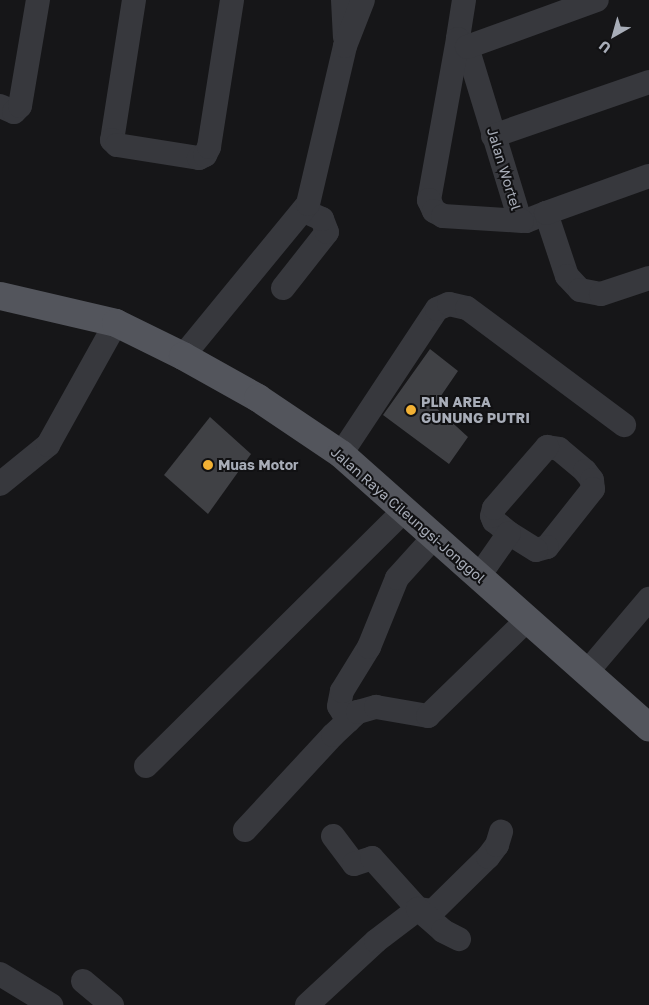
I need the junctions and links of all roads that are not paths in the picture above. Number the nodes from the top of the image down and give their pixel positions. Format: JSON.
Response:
{"nodes":[{"id":1,"x":38,"y":0,"type":"edge"},
{"id":2,"x":134,"y":0,"type":"edge"},
{"id":3,"x":232,"y":0,"type":"edge"},
{"id":4,"x":343,"y":0,"type":"edge"},
{"id":5,"x":363,"y":0,"type":"edge"},
{"id":6,"x":464,"y":0,"type":"edge"},
{"id":7,"x":598,"y":0,"type":"edge"},
{"id":8,"x":463,"y":43,"type":"junction"},
{"id":9,"x":345,"y":46,"type":"junction"},
{"id":10,"x":649,"y":82,"type":"edge"},
{"id":11,"x":0,"y":106,"type":"edge"},
{"id":12,"x":493,"y":136,"type":"junction"},
{"id":13,"x":649,"y":176,"type":"edge"},
{"id":14,"x":304,"y":211,"type":"junction"},
{"id":15,"x":546,"y":213,"type":"junction"},
{"id":16,"x":522,"y":221,"type":"junction"},
{"id":17,"x":649,"y":278,"type":"edge"},
{"id":18,"x":283,"y":288,"type":"dead end"},
{"id":19,"x":0,"y":296,"type":"edge"},
{"id":20,"x":116,"y":323,"type":"junction"},
{"id":21,"x":183,"y":356,"type":"junction"},
{"id":22,"x":624,"y":425,"type":"dead end"},
{"id":23,"x":341,"y":454,"type":"junction"},
{"id":24,"x":0,"y":484,"type":"edge"},
{"id":25,"x":405,"y":510,"type":"junction"},
{"id":26,"x":509,"y":533,"type":"dead end"},
{"id":27,"x":435,"y":536,"type":"junction"},
{"id":28,"x":479,"y":576,"type":"junction"},
{"id":29,"x":649,"y":599,"type":"edge"},
{"id":30,"x":527,"y":620,"type":"junction"},
{"id":31,"x":587,"y":672,"type":"junction"},
{"id":32,"x":348,"y":721,"type":"junction"},
{"id":33,"x":649,"y":727,"type":"edge"},
{"id":34,"x":146,"y":766,"type":"dead end"},
{"id":35,"x":245,"y":830,"type":"dead end"},
{"id":36,"x":501,"y":832,"type":"dead end"},
{"id":37,"x":333,"y":836,"type":"dead end"},
{"id":38,"x":418,"y":909,"type":"junction"},
{"id":39,"x":459,"y":940,"type":"dead end"},
{"id":40,"x":0,"y":974,"type":"edge"},
{"id":41,"x":83,"y":981,"type":"dead end"},
{"id":42,"x":105,"y":1004,"type":"edge"},
{"id":43,"x":51,"y":1005,"type":"edge"},
{"id":44,"x":307,"y":1005,"type":"edge"}],
"edges":[{"from":1,"to":11,"type":"street"},
{"from":2,"to":3,"type":"street"},
{"from":4,"to":9,"type":"street"},
{"from":5,"to":9,"type":"street"},
{"from":6,"to":8,"type":"street","name":"Jalan Wortel"},
{"from":7,"to":8,"type":"street"},
{"from":8,"to":12,"type":"street","name":"Jalan Wortel"},
{"from":8,"to":16,"type":"street"},
{"from":9,"to":14,"type":"street"},
{"from":10,"to":12,"type":"street"},
{"from":12,"to":16,"type":"street","name":"Jalan Wortel"},
{"from":13,"to":15,"type":"street","name":"Jalan Wortel"},
{"from":14,"to":18,"type":"street"},
{"from":14,"to":21,"type":"street"},
{"from":15,"to":16,"type":"street","name":"Jalan Wortel"},
{"from":15,"to":17,"type":"street"},
{"from":19,"to":20,"type":"main road","name":"Jalan Raya Cileungsi-Jonggol"},
{"from":20,"to":21,"type":"main road","name":"Jalan Raya Cileungsi-Jonggol"},
{"from":20,"to":24,"type":"street"},
{"from":21,"to":23,"type":"main road","name":"Jalan Raya Cileungsi-Jonggol"},
{"from":22,"to":23,"type":"street"},
{"from":23,"to":25,"type":"main road","name":"Jalan Raya Cileungsi-Jonggol"},
{"from":25,"to":27,"type":"main road","name":"Jalan Raya Cileungsi-Jonggol"},
{"from":25,"to":34,"type":"street"},
{"from":26,"to":28,"type":"street"},
{"from":27,"to":28,"type":"main road","name":"Jalan Raya Cileungsi-Jonggol"},
{"from":27,"to":32,"type":"street"},
{"from":28,"to":30,"type":"main road","name":"Jalan Raya Cileungsi-Jonggol"},
{"from":29,"to":31,"type":"street"},
{"from":30,"to":31,"type":"main road","name":"Jalan Raya Cileungsi-Jonggol"},
{"from":30,"to":32,"type":"street"},
{"from":31,"to":33,"type":"main road","name":"Jalan Raya Cileungsi-Jonggol"},
{"from":32,"to":35,"type":"street"},
{"from":36,"to":38,"type":"street"},
{"from":37,"to":38,"type":"street"},
{"from":38,"to":39,"type":"street"},
{"from":38,"to":44,"type":"street"},
{"from":40,"to":43,"type":"street"},
{"from":41,"to":42,"type":"street"}]}
